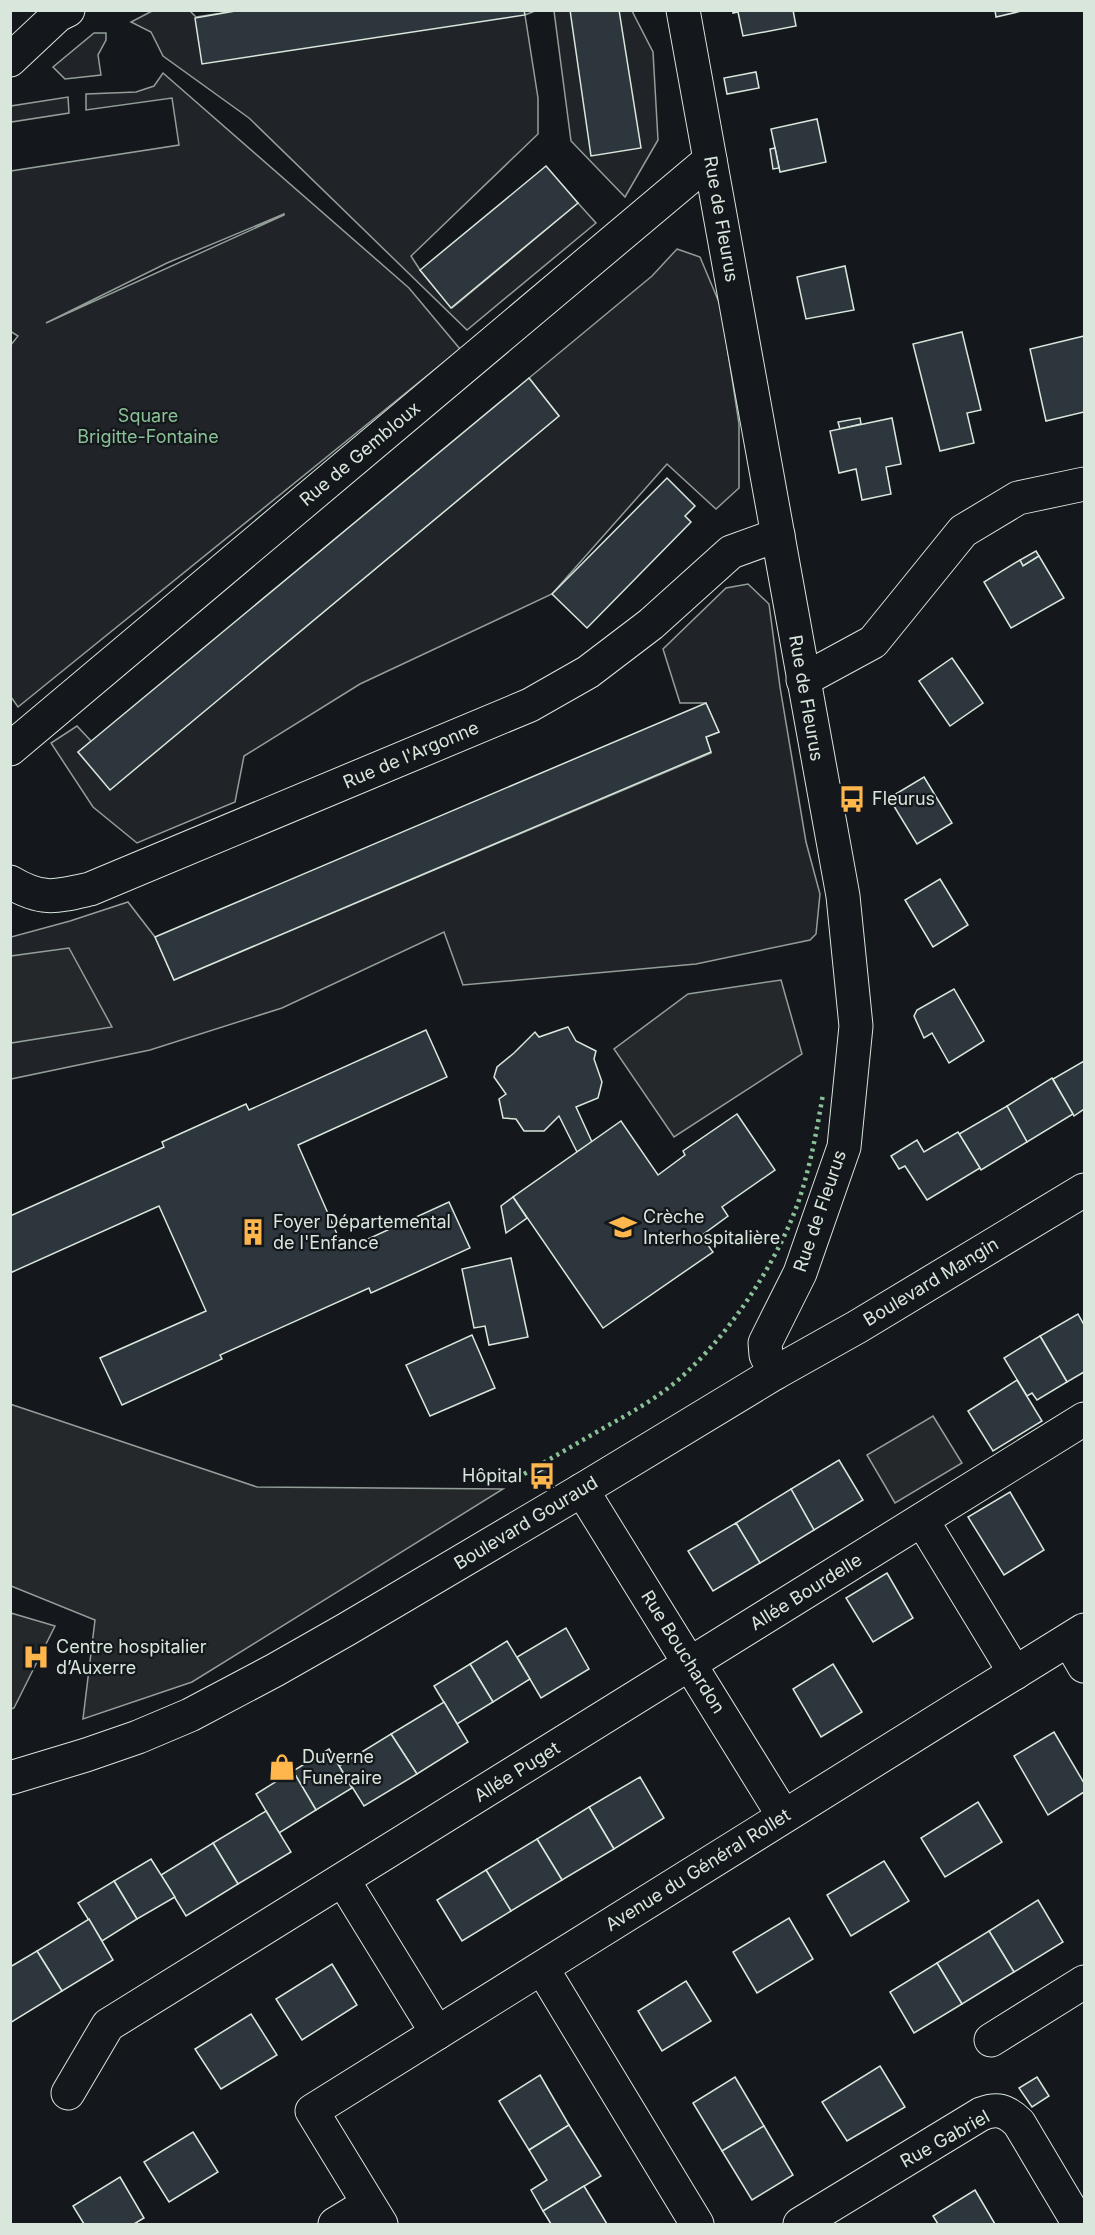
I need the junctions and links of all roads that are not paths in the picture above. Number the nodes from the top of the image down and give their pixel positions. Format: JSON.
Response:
{"nodes":[{"id":1,"x":683,"y":10,"type":"edge"},
{"id":2,"x":56,"y":12,"type":"edge"},
{"id":3,"x":10,"y":60,"type":"edge"},
{"id":4,"x":710,"y":160,"type":"junction"},
{"id":5,"x":1084,"y":484,"type":"edge"},
{"id":6,"x":778,"y":535,"type":"junction"},
{"id":7,"x":803,"y":680,"type":"junction"},
{"id":8,"x":10,"y":749,"type":"edge"},
{"id":9,"x":10,"y":882,"type":"edge"},
{"id":10,"x":1084,"y":1190,"type":"edge"},
{"id":11,"x":775,"y":1373,"type":"junction"},
{"id":12,"x":1084,"y":1419,"type":"edge"},
{"id":13,"x":582,"y":1490,"type":"junction"},
{"id":14,"x":922,"y":1520,"type":"junction"},
{"id":15,"x":1079,"y":1645,"type":"edge"},
{"id":16,"x":691,"y":1664,"type":"junction"},
{"id":17,"x":1015,"y":1673,"type":"junction"},
{"id":18,"x":10,"y":1778,"type":"edge"},
{"id":19,"x":783,"y":1815,"type":"junction"},
{"id":20,"x":343,"y":1880,"type":"junction"},
{"id":21,"x":542,"y":1968,"type":"junction"},
{"id":22,"x":1084,"y":1982,"type":"edge"},
{"id":23,"x":437,"y":2033,"type":"junction"},
{"id":24,"x":991,"y":2040,"type":"dead end"},
{"id":25,"x":68,"y":2093,"type":"dead end"},
{"id":26,"x":375,"y":2214,"type":"edge"},
{"id":27,"x":335,"y":2224,"type":"edge"},
{"id":28,"x":697,"y":2224,"type":"edge"},
{"id":29,"x":800,"y":2224,"type":"edge"},
{"id":30,"x":1079,"y":2224,"type":"edge"}],
"edges":[{"from":1,"to":4,"type":"street","name":"Rue de Fleurus"},
{"from":2,"to":3,"type":"street"},
{"from":4,"to":6,"type":"street","name":"Rue de Fleurus"},
{"from":4,"to":8,"type":"street","name":"Rue de Gembloux"},
{"from":5,"to":7,"type":"street"},
{"from":6,"to":7,"type":"street","name":"Rue de Fleurus"},
{"from":6,"to":9,"type":"street","name":"Rue de l'Argonne"},
{"from":7,"to":11,"type":"street","name":"Rue de Fleurus"},
{"from":10,"to":11,"type":"street","name":"Boulevard Mangin"},
{"from":11,"to":13,"type":"street","name":"Boulevard Gouraud"},
{"from":12,"to":14,"type":"street","name":"Allée Bourdelle"},
{"from":13,"to":16,"type":"street","name":"Rue Bouchardon"},
{"from":13,"to":18,"type":"street","name":"Boulevard Gouraud"},
{"from":14,"to":16,"type":"street","name":"Allée Bourdelle"},
{"from":14,"to":17,"type":"street"},
{"from":15,"to":17,"type":"street","name":"Avenue du Général Rollet"},
{"from":16,"to":19,"type":"street","name":"Rue Bouchardon"},
{"from":16,"to":20,"type":"street","name":"Allée Puget"},
{"from":17,"to":19,"type":"street","name":"Avenue du Général Rollet"},
{"from":19,"to":21,"type":"street","name":"Avenue du Général Rollet"},
{"from":20,"to":23,"type":"street"},
{"from":20,"to":25,"type":"street","name":"Allée Puget"},
{"from":21,"to":23,"type":"street","name":"Avenue du Général Rollet"},
{"from":21,"to":28,"type":"street"},
{"from":22,"to":24,"type":"street"},
{"from":23,"to":26,"type":"street","name":"Avenue du Général Rollet"},
{"from":26,"to":27,"type":"street"},
{"from":29,"to":30,"type":"street","name":"Rue Gabriel"}]}
